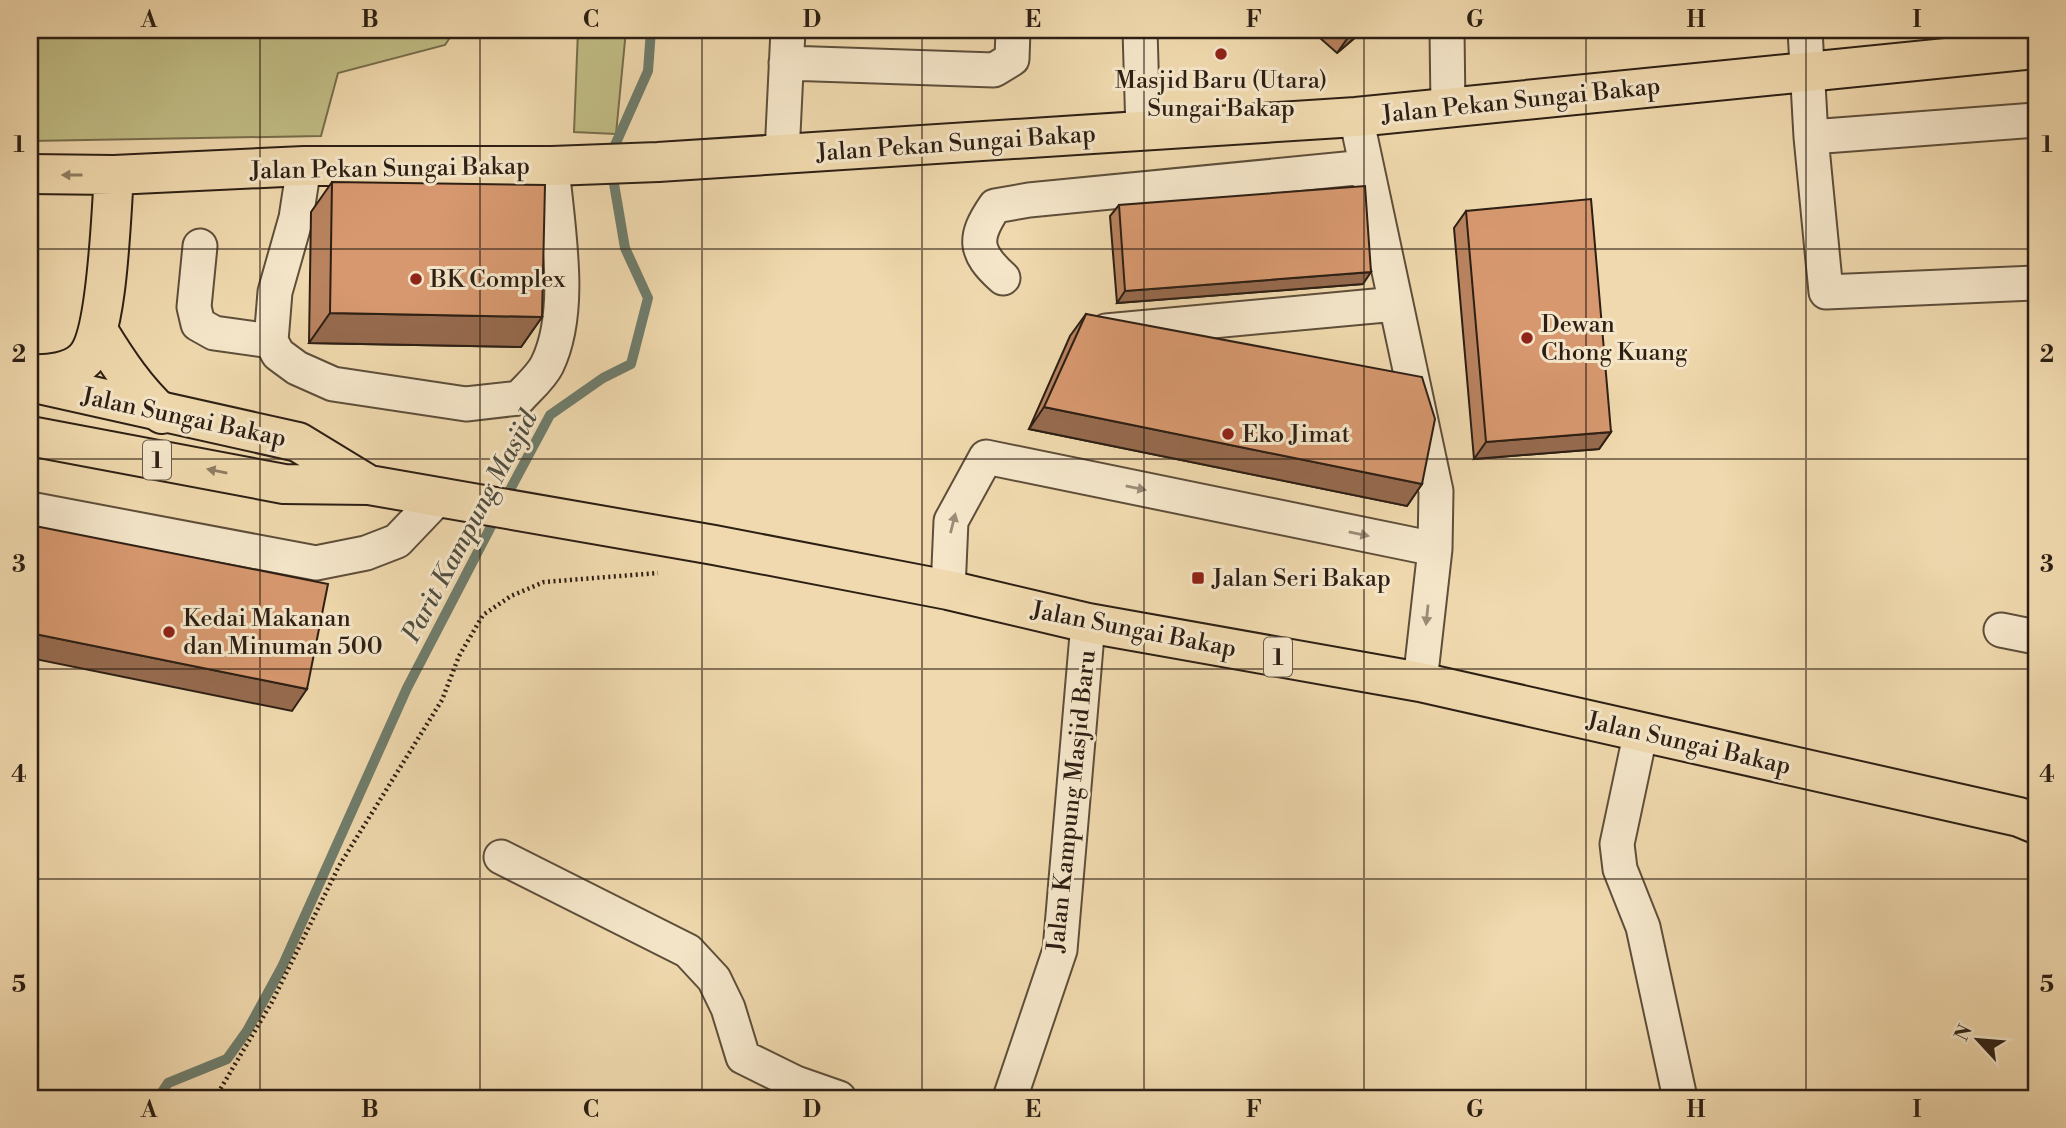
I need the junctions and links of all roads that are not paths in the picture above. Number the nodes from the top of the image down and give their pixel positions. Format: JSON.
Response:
{"nodes":[{"id":1,"x":788,"y":30,"type":"edge"},
{"id":2,"x":1140,"y":30,"type":"edge"},
{"id":3,"x":1447,"y":30,"type":"edge"},
{"id":4,"x":1805,"y":30,"type":"edge"},
{"id":5,"x":1012,"y":44,"type":"edge"},
{"id":6,"x":2036,"y":49,"type":"edge"},
{"id":7,"x":786,"y":64,"type":"junction"},
{"id":8,"x":1806,"y":71,"type":"junction"},
{"id":9,"x":1448,"y":108,"type":"junction"},
{"id":10,"x":1356,"y":117,"type":"junction"},
{"id":11,"x":2036,"y":120,"type":"edge"},
{"id":12,"x":1143,"y":131,"type":"junction"},
{"id":13,"x":1811,"y":137,"type":"junction"},
{"id":14,"x":782,"y":154,"type":"junction"},
{"id":15,"x":567,"y":165,"type":"junction"},
{"id":16,"x":304,"y":166,"type":"junction"},
{"id":17,"x":1366,"y":167,"type":"junction"},
{"id":18,"x":30,"y":174,"type":"edge"},
{"id":19,"x":114,"y":175,"type":"junction"},
{"id":20,"x":200,"y":247,"type":"dead end"},
{"id":21,"x":1003,"y":278,"type":"dead end"},
{"id":22,"x":2036,"y":283,"type":"edge"},
{"id":23,"x":1396,"y":304,"type":"junction"},
{"id":24,"x":1106,"y":331,"type":"edge"},
{"id":25,"x":99,"y":332,"type":"junction"},
{"id":26,"x":271,"y":341,"type":"junction"},
{"id":27,"x":30,"y":374,"type":"edge"},
{"id":28,"x":30,"y":382,"type":"edge"},
{"id":29,"x":162,"y":414,"type":"junction"},
{"id":30,"x":30,"y":436,"type":"edge"},
{"id":31,"x":369,"y":485,"type":"junction"},
{"id":32,"x":439,"y":497,"type":"junction"},
{"id":33,"x":30,"y":509,"type":"edge"},
{"id":34,"x":1435,"y":549,"type":"junction"},
{"id":35,"x":948,"y":590,"type":"junction"},
{"id":36,"x":1088,"y":623,"type":"junction"},
{"id":37,"x":2001,"y":630,"type":"dead end"},
{"id":38,"x":2036,"y":637,"type":"edge"},
{"id":39,"x":1420,"y":682,"type":"junction"},
{"id":40,"x":1641,"y":732,"type":"junction"},
{"id":41,"x":2030,"y":819,"type":"edge"},
{"id":42,"x":500,"y":858,"type":"dead end"},
{"id":43,"x":839,"y":1098,"type":"edge"},
{"id":44,"x":1010,"y":1098,"type":"edge"},
{"id":45,"x":1681,"y":1098,"type":"edge"}],
"edges":[{"from":1,"to":7,"type":"street"},
{"from":2,"to":12,"type":"street"},
{"from":3,"to":9,"type":"street"},
{"from":4,"to":8,"type":"street"},
{"from":5,"to":7,"type":"street"},
{"from":6,"to":8,"type":"main road","name":"Jalan Pekan Sungai Bakap"},
{"from":7,"to":14,"type":"street"},
{"from":8,"to":9,"type":"main road","name":"Jalan Pekan Sungai Bakap"},
{"from":8,"to":13,"type":"street"},
{"from":9,"to":10,"type":"main road","name":"Jalan Pekan Sungai Bakap"},
{"from":10,"to":12,"type":"main road","name":"Jalan Pekan Sungai Bakap"},
{"from":10,"to":17,"type":"street"},
{"from":11,"to":13,"type":"street"},
{"from":12,"to":14,"type":"main road","name":"Jalan Pekan Sungai Bakap"},
{"from":13,"to":22,"type":"street"},
{"from":14,"to":15,"type":"main road","name":"Jalan Pekan Sungai Bakap"},
{"from":15,"to":16,"type":"main road","name":"Jalan Pekan Sungai Bakap"},
{"from":15,"to":26,"type":"street"},
{"from":16,"to":19,"type":"main road","name":"Jalan Pekan Sungai Bakap"},
{"from":16,"to":26,"type":"street"},
{"from":17,"to":21,"type":"street"},
{"from":17,"to":23,"type":"street"},
{"from":19,"to":18,"type":"main road","name":"Jalan Pekan Sungai Bakap","one_way":true},
{"from":19,"to":25,"type":"main road"},
{"from":20,"to":26,"type":"street"},
{"from":23,"to":24,"type":"street"},
{"from":23,"to":34,"type":"street"},
{"from":25,"to":27,"type":"main road"},
{"from":25,"to":29,"type":"main road"},
{"from":28,"to":29,"type":"main road","name":"Jalan Sungai Bakap","number":"1"},
{"from":29,"to":31,"type":"main road","name":"Jalan Sungai Bakap","number":"1"},
{"from":31,"to":30,"type":"main road","name":"Jalan Sungai Bakap","number":"1","one_way":true},
{"from":31,"to":32,"type":"main road","name":"Jalan Sungai Bakap","number":"1"},
{"from":32,"to":33,"type":"street"},
{"from":32,"to":35,"type":"main road","name":"Jalan Sungai Bakap","number":"1"},
{"from":35,"to":34,"type":"street","one_way":true},
{"from":34,"to":39,"type":"street","one_way":true},
{"from":35,"to":36,"type":"main road","name":"Jalan Sungai Bakap","number":"1"},
{"from":36,"to":39,"type":"main road","name":"Jalan Sungai Bakap","number":"1"},
{"from":36,"to":44,"type":"street","name":"Jalan Kampung Masjid Baru"},
{"from":37,"to":38,"type":"street"},
{"from":39,"to":40,"type":"main road","name":"Jalan Sungai Bakap","number":"1"},
{"from":40,"to":41,"type":"main road","name":"Jalan Sungai Bakap","number":"1"},
{"from":40,"to":45,"type":"street"},
{"from":42,"to":43,"type":"street"}]}
